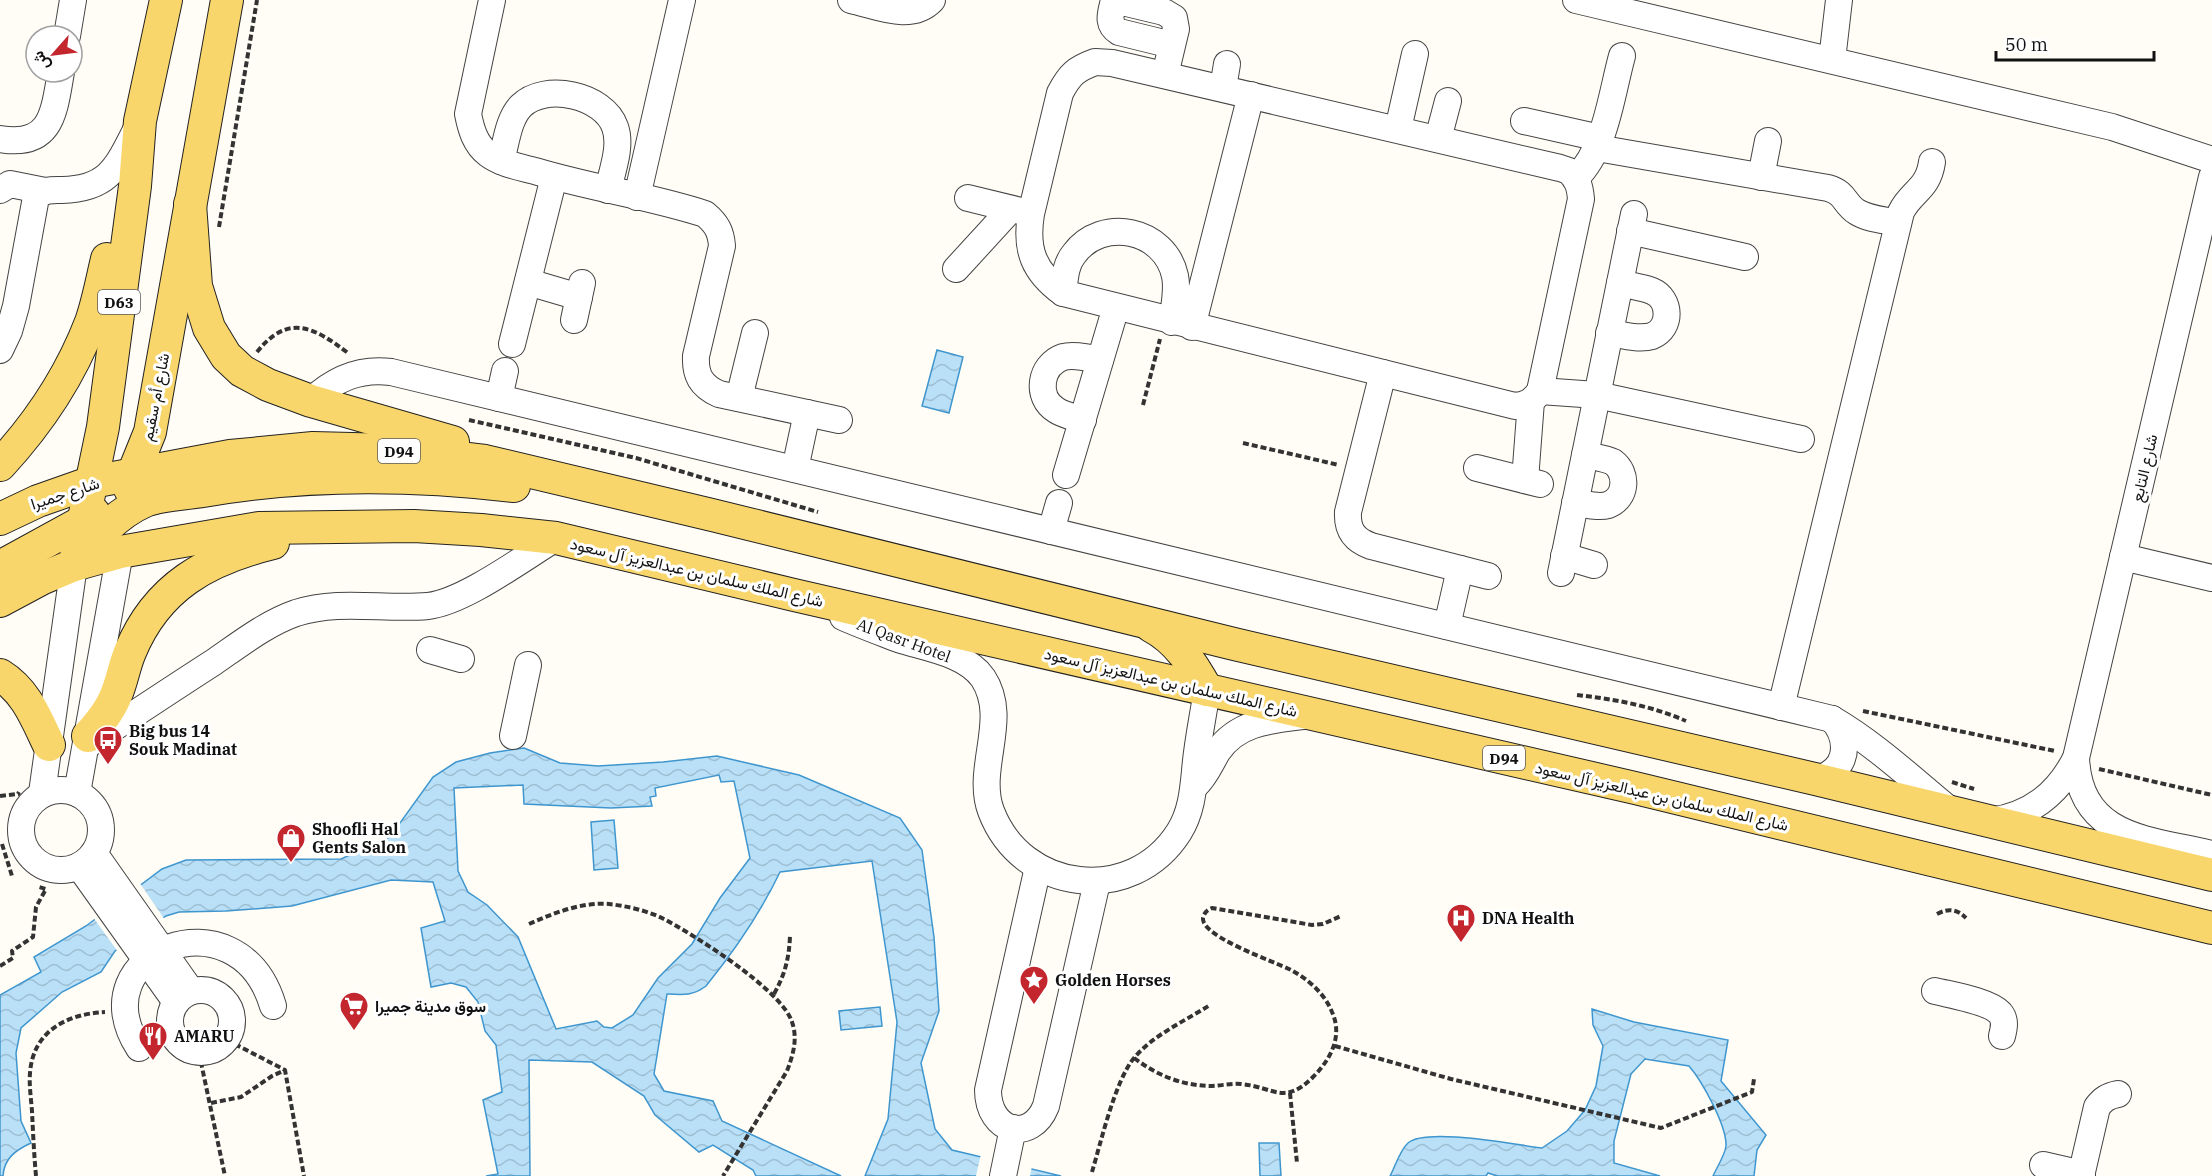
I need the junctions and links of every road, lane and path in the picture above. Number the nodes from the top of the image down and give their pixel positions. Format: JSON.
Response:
{"nodes":[{"id":1,"x":73,"y":0,"type":"edge"},
{"id":2,"x":166,"y":0,"type":"edge"},
{"id":3,"x":227,"y":0,"type":"edge"},
{"id":4,"x":256,"y":0,"type":"edge"},
{"id":5,"x":492,"y":0,"type":"edge"},
{"id":6,"x":682,"y":0,"type":"edge"},
{"id":7,"x":851,"y":0,"type":"edge"},
{"id":8,"x":932,"y":0,"type":"edge"},
{"id":9,"x":1576,"y":0,"type":"edge"},
{"id":10,"x":1831,"y":0,"type":"edge"},
{"id":11,"x":1839,"y":0,"type":"edge"},
{"id":12,"x":69,"y":24,"type":"edge"},
{"id":13,"x":1172,"y":45,"type":"dead end"},
{"id":14,"x":1415,"y":54,"type":"dead end"},
{"id":15,"x":1622,"y":56,"type":"dead end"},
{"id":16,"x":1823,"y":59,"type":"junction"},
{"id":17,"x":1165,"y":75,"type":"junction"},
{"id":18,"x":59,"y":84,"type":"edge"},
{"id":19,"x":1251,"y":95,"type":"junction"},
{"id":20,"x":1448,"y":101,"type":"dead end"},
{"id":21,"x":1524,"y":121,"type":"dead end"},
{"id":22,"x":140,"y":122,"type":"junction"},
{"id":23,"x":2112,"y":127,"type":"junction"},
{"id":24,"x":1398,"y":129,"type":"junction"},
{"id":25,"x":0,"y":139,"type":"edge"},
{"id":26,"x":1438,"y":139,"type":"junction"},
{"id":27,"x":1768,"y":141,"type":"dead end"},
{"id":28,"x":2212,"y":142,"type":"edge"},
{"id":29,"x":1599,"y":143,"type":"junction"},
{"id":30,"x":2212,"y":160,"type":"edge"},
{"id":31,"x":501,"y":161,"type":"junction"},
{"id":32,"x":1932,"y":162,"type":"dead end"},
{"id":33,"x":554,"y":177,"type":"junction"},
{"id":34,"x":1761,"y":177,"type":"junction"},
{"id":35,"x":2212,"y":177,"type":"edge"},
{"id":36,"x":1576,"y":178,"type":"junction"},
{"id":37,"x":0,"y":190,"type":"edge"},
{"id":38,"x":608,"y":190,"type":"junction"},
{"id":39,"x":39,"y":196,"type":"junction"},
{"id":40,"x":637,"y":197,"type":"junction"},
{"id":41,"x":968,"y":198,"type":"dead end"},
{"id":42,"x":0,"y":199,"type":"edge"},
{"id":43,"x":190,"y":204,"type":"junction"},
{"id":44,"x":1010,"y":204,"type":"junction"},
{"id":45,"x":1898,"y":223,"type":"junction"},
{"id":46,"x":218,"y":231,"type":"dead end"},
{"id":47,"x":1745,"y":257,"type":"dead end"},
{"id":48,"x":956,"y":269,"type":"dead end"},
{"id":49,"x":528,"y":282,"type":"junction"},
{"id":50,"x":1620,"y":283,"type":"junction"},
{"id":51,"x":1063,"y":293,"type":"junction"},
{"id":52,"x":578,"y":300,"type":"dead end"},
{"id":53,"x":1116,"y":307,"type":"junction"},
{"id":54,"x":1177,"y":323,"type":"junction"},
{"id":55,"x":755,"y":333,"type":"dead end"},
{"id":56,"x":1609,"y":333,"type":"junction"},
{"id":57,"x":512,"y":344,"type":"dead end"},
{"id":58,"x":0,"y":350,"type":"edge"},
{"id":59,"x":253,"y":357,"type":"dead end"},
{"id":60,"x":1100,"y":360,"type":"junction"},
{"id":61,"x":372,"y":371,"type":"junction"},
{"id":62,"x":505,"y":371,"type":"dead end"},
{"id":63,"x":1383,"y":373,"type":"junction"},
{"id":64,"x":1597,"y":395,"type":"junction"},
{"id":65,"x":1536,"y":396,"type":"junction"},
{"id":66,"x":499,"y":398,"type":"junction"},
{"id":67,"x":739,"y":398,"type":"junction"},
{"id":68,"x":311,"y":400,"type":"junction"},
{"id":69,"x":1143,"y":405,"type":"dead end"},
{"id":70,"x":807,"y":413,"type":"junction"},
{"id":71,"x":460,"y":418,"type":"dead end"},
{"id":72,"x":839,"y":420,"type":"dead end"},
{"id":73,"x":1083,"y":420,"type":"junction"},
{"id":74,"x":1801,"y":439,"type":"dead end"},
{"id":75,"x":1243,"y":443,"type":"dead end"},
{"id":76,"x":1585,"y":455,"type":"junction"},
{"id":77,"x":0,"y":465,"type":"edge"},
{"id":78,"x":1477,"y":468,"type":"dead end"},
{"id":79,"x":795,"y":469,"type":"junction"},
{"id":80,"x":1359,"y":470,"type":"junction"},
{"id":81,"x":1066,"y":475,"type":"dead end"},
{"id":82,"x":92,"y":482,"type":"junction"},
{"id":83,"x":135,"y":496,"type":"junction"},
{"id":84,"x":661,"y":502,"type":"junction"},
{"id":85,"x":1059,"y":502,"type":"dead end"},
{"id":86,"x":1575,"y":503,"type":"junction"},
{"id":87,"x":818,"y":512,"type":"dead end"},
{"id":88,"x":6,"y":516,"type":"edge"},
{"id":89,"x":82,"y":522,"type":"junction"},
{"id":90,"x":347,"y":526,"type":"junction"},
{"id":91,"x":259,"y":528,"type":"junction"},
{"id":92,"x":1051,"y":531,"type":"junction"},
{"id":93,"x":556,"y":538,"type":"junction"},
{"id":94,"x":30,"y":549,"type":"junction"},
{"id":95,"x":120,"y":552,"type":"junction"},
{"id":96,"x":2123,"y":556,"type":"junction"},
{"id":97,"x":74,"y":565,"type":"junction"},
{"id":98,"x":1594,"y":565,"type":"dead end"},
{"id":99,"x":0,"y":567,"type":"edge"},
{"id":100,"x":1460,"y":569,"type":"junction"},
{"id":101,"x":1488,"y":576,"type":"dead end"},
{"id":102,"x":2212,"y":578,"type":"edge"},
{"id":103,"x":794,"y":595,"type":"junction"},
{"id":104,"x":0,"y":600,"type":"edge"},
{"id":105,"x":1138,"y":619,"type":"junction"},
{"id":106,"x":1447,"y":626,"type":"junction"},
{"id":107,"x":430,"y":650,"type":"dead end"},
{"id":108,"x":461,"y":659,"type":"dead end"},
{"id":109,"x":528,"y":665,"type":"dead end"},
{"id":110,"x":0,"y":675,"type":"edge"},
{"id":111,"x":1207,"y":690,"type":"junction"},
{"id":112,"x":1572,"y":694,"type":"dead end"},
{"id":113,"x":1781,"y":707,"type":"junction"},
{"id":114,"x":1314,"y":715,"type":"junction"},
{"id":115,"x":1832,"y":719,"type":"junction"},
{"id":116,"x":1693,"y":723,"type":"dead end"},
{"id":117,"x":2083,"y":729,"type":"junction"},
{"id":118,"x":513,"y":736,"type":"dead end"},
{"id":119,"x":87,"y":741,"type":"junction"},
{"id":120,"x":49,"y":745,"type":"junction"},
{"id":121,"x":2076,"y":758,"type":"junction"},
{"id":122,"x":1815,"y":779,"type":"junction"},
{"id":123,"x":1943,"y":779,"type":"dead end"},
{"id":124,"x":1194,"y":786,"type":"junction"},
{"id":125,"x":1975,"y":789,"type":"dead end"},
{"id":126,"x":31,"y":790,"type":"junction"},
{"id":127,"x":78,"y":793,"type":"junction"},
{"id":128,"x":2212,"y":795,"type":"edge"},
{"id":129,"x":0,"y":796,"type":"edge"},
{"id":130,"x":1954,"y":813,"type":"junction"},
{"id":131,"x":1986,"y":821,"type":"junction"},
{"id":132,"x":7,"y":835,"type":"edge"},
{"id":133,"x":2212,"y":854,"type":"edge"},
{"id":134,"x":89,"y":864,"type":"junction"},
{"id":135,"x":1038,"y":867,"type":"junction"},
{"id":136,"x":2212,"y":875,"type":"edge"},
{"id":137,"x":12,"y":876,"type":"dead end"},
{"id":138,"x":1097,"y":882,"type":"junction"},
{"id":139,"x":39,"y":887,"type":"dead end"},
{"id":140,"x":1937,"y":914,"type":"dead end"},
{"id":141,"x":1341,"y":916,"type":"dead end"},
{"id":142,"x":1966,"y":918,"type":"dead end"},
{"id":143,"x":530,"y":924,"type":"dead end"},
{"id":144,"x":2212,"y":928,"type":"edge"},
{"id":145,"x":790,"y":936,"type":"dead end"},
{"id":146,"x":148,"y":946,"type":"junction"},
{"id":147,"x":0,"y":966,"type":"edge"},
{"id":148,"x":1935,"y":991,"type":"dead end"},
{"id":149,"x":774,"y":994,"type":"junction"},
{"id":150,"x":184,"y":996,"type":"junction"},
{"id":151,"x":1210,"y":1005,"type":"dead end"},
{"id":152,"x":273,"y":1006,"type":"dead end"},
{"id":153,"x":2002,"y":1036,"type":"dead end"},
{"id":154,"x":227,"y":1040,"type":"junction"},
{"id":155,"x":135,"y":1041,"type":"joint"},
{"id":156,"x":1335,"y":1046,"type":"junction"},
{"id":157,"x":199,"y":1053,"type":"junction"},
{"id":158,"x":1134,"y":1058,"type":"junction"},
{"id":159,"x":285,"y":1070,"type":"junction"},
{"id":160,"x":1754,"y":1079,"type":"dead end"},
{"id":161,"x":1290,"y":1093,"type":"junction"},
{"id":162,"x":2118,"y":1094,"type":"dead end"},
{"id":163,"x":211,"y":1103,"type":"junction"},
{"id":164,"x":1011,"y":1137,"type":"junction"},
{"id":165,"x":1297,"y":1163,"type":"dead end"},
{"id":166,"x":2043,"y":1165,"type":"dead end"},
{"id":167,"x":1092,"y":1172,"type":"dead end"},
{"id":168,"x":2081,"y":1175,"type":"edge"},
{"id":169,"x":36,"y":1176,"type":"edge"},
{"id":170,"x":225,"y":1176,"type":"edge"},
{"id":171,"x":304,"y":1176,"type":"edge"},
{"id":172,"x":723,"y":1176,"type":"edge"},
{"id":173,"x":1003,"y":1176,"type":"edge"}],
"edges":[{"from":1,"to":12,"type":"street"},
{"from":2,"to":22,"type":"main road","number":"D63"},
{"from":3,"to":43,"type":"main road","name":"شارع أم سقيم"},
{"from":4,"to":46,"type":"path"},
{"from":5,"to":31,"type":"street"},
{"from":6,"to":40,"type":"street"},
{"from":7,"to":8,"type":"street"},
{"from":9,"to":16,"type":"street"},
{"from":10,"to":16,"type":"street"},
{"from":11,"to":16,"type":"street"},
{"from":13,"to":17,"type":"street"},
{"from":14,"to":24,"type":"street"},
{"from":15,"to":29,"type":"street"},
{"from":16,"to":23,"type":"street"},
{"from":17,"to":19,"type":"street"},
{"from":17,"to":44,"type":"street"},
{"from":18,"to":25,"type":"street"},
{"from":19,"to":24,"type":"street"},
{"from":19,"to":54,"type":"street"},
{"from":20,"to":26,"type":"street"},
{"from":21,"to":29,"type":"street"},
{"from":22,"to":39,"type":"street"},
{"from":22,"to":77,"type":"main road"},
{"from":22,"to":82,"type":"main road","number":"D63"},
{"from":22,"to":83,"type":"main road"},
{"from":23,"to":28,"type":"street"},
{"from":23,"to":30,"type":"street"},
{"from":24,"to":26,"type":"street"},
{"from":26,"to":36,"type":"street"},
{"from":27,"to":34,"type":"street"},
{"from":29,"to":34,"type":"street"},
{"from":29,"to":36,"type":"street"},
{"from":31,"to":33,"type":"street"},
{"from":31,"to":38,"type":"street"},
{"from":32,"to":45,"type":"street"},
{"from":33,"to":38,"type":"street"},
{"from":33,"to":49,"type":"street"},
{"from":34,"to":45,"type":"street"},
{"from":35,"to":96,"type":"street","name":"شارع التابع"},
{"from":36,"to":65,"type":"street"},
{"from":37,"to":39,"type":"street"},
{"from":38,"to":40,"type":"street"},
{"from":39,"to":42,"type":"street"},
{"from":39,"to":58,"type":"street"},
{"from":40,"to":67,"type":"street"},
{"from":41,"to":44,"type":"street"},
{"from":43,"to":68,"type":"main road"},
{"from":43,"to":83,"type":"main road","name":"شارع أم سقيم"},
{"from":44,"to":48,"type":"street"},
{"from":44,"to":51,"type":"street"},
{"from":45,"to":113,"type":"street"},
{"from":47,"to":50,"type":"street"},
{"from":49,"to":52,"type":"street"},
{"from":49,"to":57,"type":"street"},
{"from":50,"to":56,"type":"street"},
{"from":50,"to":56,"type":"street"},
{"from":51,"to":53,"type":"street"},
{"from":51,"to":54,"type":"street"},
{"from":53,"to":54,"type":"street"},
{"from":53,"to":60,"type":"street"},
{"from":54,"to":63,"type":"street"},
{"from":54,"to":69,"type":"path"},
{"from":55,"to":67,"type":"street"},
{"from":56,"to":64,"type":"street"},
{"from":59,"to":61,"type":"path"},
{"from":60,"to":73,"type":"street"},
{"from":60,"to":73,"type":"street"},
{"from":61,"to":66,"type":"street"},
{"from":61,"to":68,"type":"street"},
{"from":62,"to":66,"type":"street"},
{"from":63,"to":65,"type":"street"},
{"from":63,"to":80,"type":"street"},
{"from":64,"to":65,"type":"street"},
{"from":64,"to":74,"type":"street"},
{"from":64,"to":76,"type":"street"},
{"from":65,"to":78,"type":"street"},
{"from":66,"to":79,"type":"street"},
{"from":67,"to":70,"type":"street"},
{"from":68,"to":84,"type":"main road"},
{"from":70,"to":72,"type":"street"},
{"from":70,"to":79,"type":"street"},
{"from":71,"to":87,"type":"path"},
{"from":73,"to":81,"type":"street"},
{"from":75,"to":80,"type":"path"},
{"from":76,"to":86,"type":"street"},
{"from":76,"to":86,"type":"street"},
{"from":79,"to":92,"type":"street"},
{"from":80,"to":100,"type":"street"},
{"from":82,"to":83,"type":"main road","name":"شارع جميرا"},
{"from":82,"to":88,"type":"main road","name":"شارع جميرا"},
{"from":82,"to":89,"type":"main road","number":"D63"},
{"from":83,"to":84,"type":"main road","name":"شارع جميرا"},
{"from":83,"to":89,"type":"main road"},
{"from":83,"to":91,"type":"main road"},
{"from":83,"to":95,"type":"main road","name":"شارع أم سقيم"},
{"from":83,"to":97,"type":"main road"},
{"from":84,"to":105,"type":"main road"},
{"from":85,"to":92,"type":"street"},
{"from":86,"to":98,"type":"street"},
{"from":88,"to":94,"type":"main road"},
{"from":89,"to":94,"type":"main road"},
{"from":89,"to":97,"type":"main road","number":"D63"},
{"from":90,"to":91,"type":"main road","name":"شارع الملك سلمان بن عبدالعزيز آل سعود","number":"D94"},
{"from":90,"to":93,"type":"main road","name":"شارع الملك سلمان بن عبدالعزيز آل سعود","number":"D94"},
{"from":90,"to":119,"type":"main road"},
{"from":91,"to":95,"type":"main road","name":"شارع الملك سلمان بن عبدالعزيز آل سعود","number":"D94"},
{"from":92,"to":106,"type":"street"},
{"from":93,"to":103,"type":"main road","name":"شارع الملك سلمان بن عبدالعزيز آل سعود","number":"D94"},
{"from":93,"to":119,"type":"street"},
{"from":94,"to":99,"type":"main road"},
{"from":95,"to":97,"type":"main road","number":"D94"},
{"from":95,"to":119,"type":"street","name":"شارع أم سقيم"},
{"from":96,"to":102,"type":"street"},
{"from":96,"to":117,"type":"street","name":"شارع التابع"},
{"from":97,"to":104,"type":"main road","number":"D94"},
{"from":97,"to":120,"type":"street"},
{"from":100,"to":101,"type":"street"},
{"from":100,"to":106,"type":"street"},
{"from":103,"to":111,"type":"main road","name":"شارع الملك سلمان بن عبدالعزيز آل سعود","number":"D94"},
{"from":103,"to":135,"type":"street","name":"Al Qasr Hotel"},
{"from":105,"to":111,"type":"main road"},
{"from":105,"to":122,"type":"main road"},
{"from":106,"to":113,"type":"street"},
{"from":107,"to":108,"type":"street"},
{"from":109,"to":118,"type":"street"},
{"from":110,"to":120,"type":"main road"},
{"from":111,"to":114,"type":"main road","name":"شارع الملك سلمان بن عبدالعزيز آل سعود","number":"D94"},
{"from":111,"to":124,"type":"street","name":"Al Qasr Hotel"},
{"from":112,"to":116,"type":"path"},
{"from":113,"to":115,"type":"street"},
{"from":114,"to":124,"type":"street","name":"Al Qasr Hotel"},
{"from":114,"to":144,"type":"main road","name":"شارع الملك سلمان بن عبدالعزيز آل سعود","number":"D94"},
{"from":115,"to":117,"type":"path"},
{"from":115,"to":122,"type":"street"},
{"from":115,"to":130,"type":"street"},
{"from":117,"to":121,"type":"street","name":"شارع التابع"},
{"from":117,"to":128,"type":"path"},
{"from":119,"to":127,"type":"street","name":"شارع أم سقيم"},
{"from":120,"to":126,"type":"street"},
{"from":121,"to":131,"type":"street","name":"شارع التابع"},
{"from":121,"to":133,"type":"street","name":"شارع التابع"},
{"from":122,"to":130,"type":"main road"},
{"from":123,"to":125,"type":"path"},
{"from":124,"to":138,"type":"street","name":"Al Qasr Hotel"},
{"from":126,"to":127,"type":"street"},
{"from":126,"to":129,"type":"path"},
{"from":126,"to":132,"type":"street"},
{"from":127,"to":134,"type":"street"},
{"from":130,"to":131,"type":"main road"},
{"from":131,"to":136,"type":"main road"},
{"from":132,"to":134,"type":"street"},
{"from":132,"to":137,"type":"path"},
{"from":134,"to":146,"type":"street"},
{"from":135,"to":138,"type":"street","name":"Al Qasr Hotel"},
{"from":135,"to":164,"type":"street"},
{"from":138,"to":164,"type":"street"},
{"from":139,"to":147,"type":"path"},
{"from":140,"to":142,"type":"path"},
{"from":141,"to":156,"type":"path"},
{"from":143,"to":149,"type":"path"},
{"from":145,"to":149,"type":"path"},
{"from":146,"to":150,"type":"street"},
{"from":146,"to":152,"type":"street"},
{"from":146,"to":155,"type":"street"},
{"from":148,"to":153,"type":"street"},
{"from":149,"to":172,"type":"path"},
{"from":150,"to":154,"type":"street"},
{"from":150,"to":157,"type":"street"},
{"from":151,"to":158,"type":"path"},
{"from":154,"to":157,"type":"street"},
{"from":154,"to":159,"type":"path"},
{"from":155,"to":169,"type":"path"},
{"from":156,"to":160,"type":"path"},
{"from":156,"to":161,"type":"path"},
{"from":157,"to":163,"type":"path"},
{"from":158,"to":161,"type":"path"},
{"from":158,"to":167,"type":"path"},
{"from":159,"to":163,"type":"path"},
{"from":159,"to":171,"type":"path"},
{"from":161,"to":165,"type":"path"},
{"from":162,"to":168,"type":"street"},
{"from":163,"to":170,"type":"path"},
{"from":164,"to":173,"type":"street"},
{"from":166,"to":168,"type":"street"}]}
